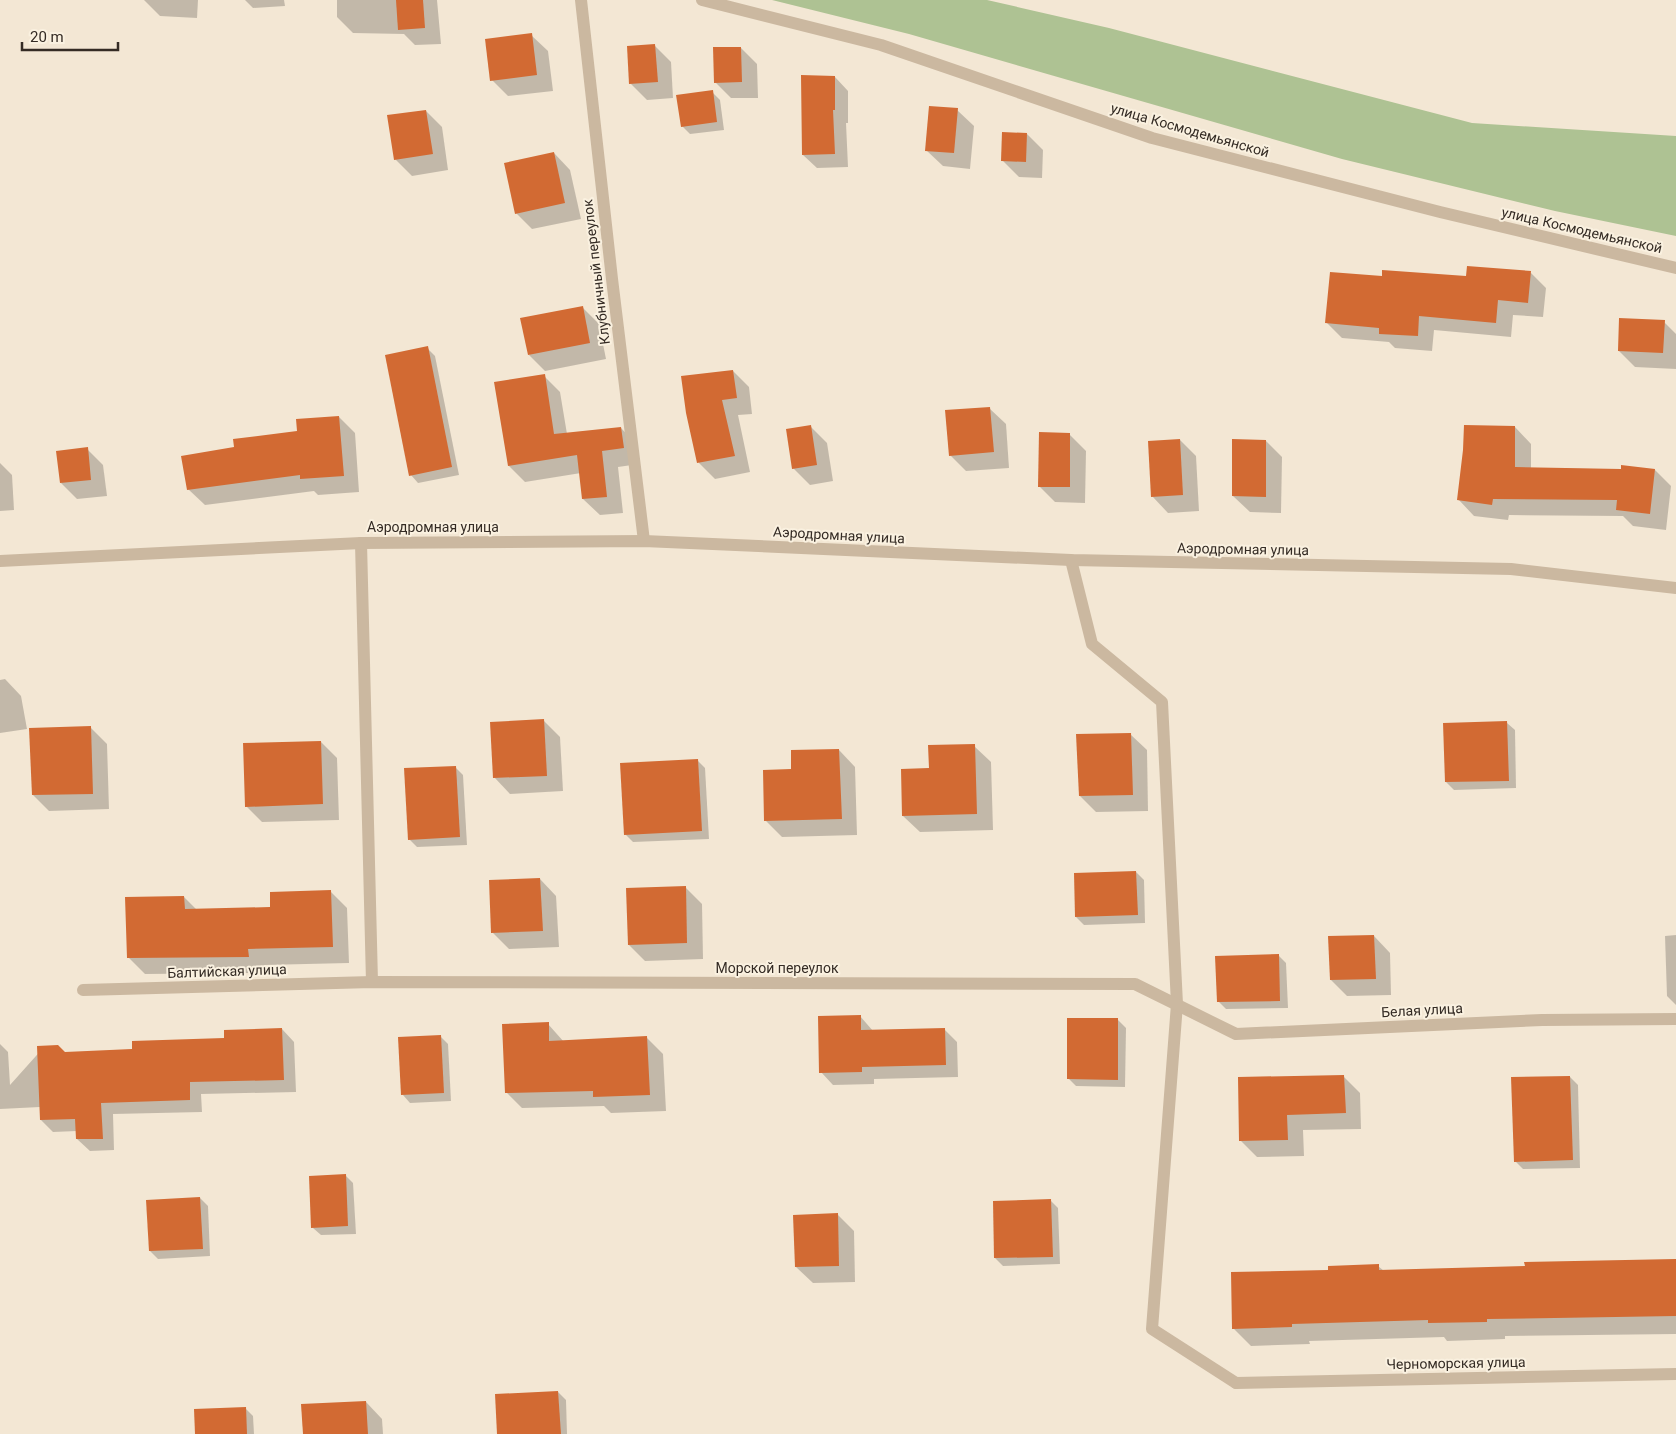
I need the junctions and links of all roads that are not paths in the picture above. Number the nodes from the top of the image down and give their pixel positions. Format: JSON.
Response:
{"nodes":[{"id":1,"x":581,"y":0,"type":"edge"},
{"id":2,"x":702,"y":0,"type":"edge"},
{"id":3,"x":1676,"y":268,"type":"edge"},
{"id":4,"x":644,"y":541,"type":"junction"},
{"id":5,"x":361,"y":543,"type":"junction"},
{"id":6,"x":1071,"y":560,"type":"junction"},
{"id":7,"x":0,"y":561,"type":"edge"},
{"id":8,"x":1676,"y":588,"type":"edge"},
{"id":9,"x":372,"y":982,"type":"junction"},
{"id":10,"x":83,"y":990,"type":"dead end"},
{"id":11,"x":1177,"y":1004,"type":"junction"},
{"id":12,"x":1676,"y":1019,"type":"edge"},
{"id":13,"x":1676,"y":1374,"type":"edge"}],
"edges":[{"from":1,"to":4,"type":"street","name":"Клубничный переулок"},
{"from":2,"to":3,"type":"street","name":"улица Космодемьянской"},
{"from":4,"to":5,"type":"street","name":"Аэродромная улица"},
{"from":4,"to":6,"type":"street","name":"Аэродромная улица"},
{"from":5,"to":7,"type":"street","name":"Аэродромная улица"},
{"from":5,"to":9,"type":"street"},
{"from":6,"to":8,"type":"street","name":"Аэродромная улица"},
{"from":6,"to":11,"type":"street"},
{"from":9,"to":10,"type":"street","name":"Балтийская улица"},
{"from":9,"to":11,"type":"street","name":"Морской переулок"},
{"from":11,"to":12,"type":"street","name":"Белая улица"},
{"from":11,"to":13,"type":"street","name":"Черноморская улица"}]}
